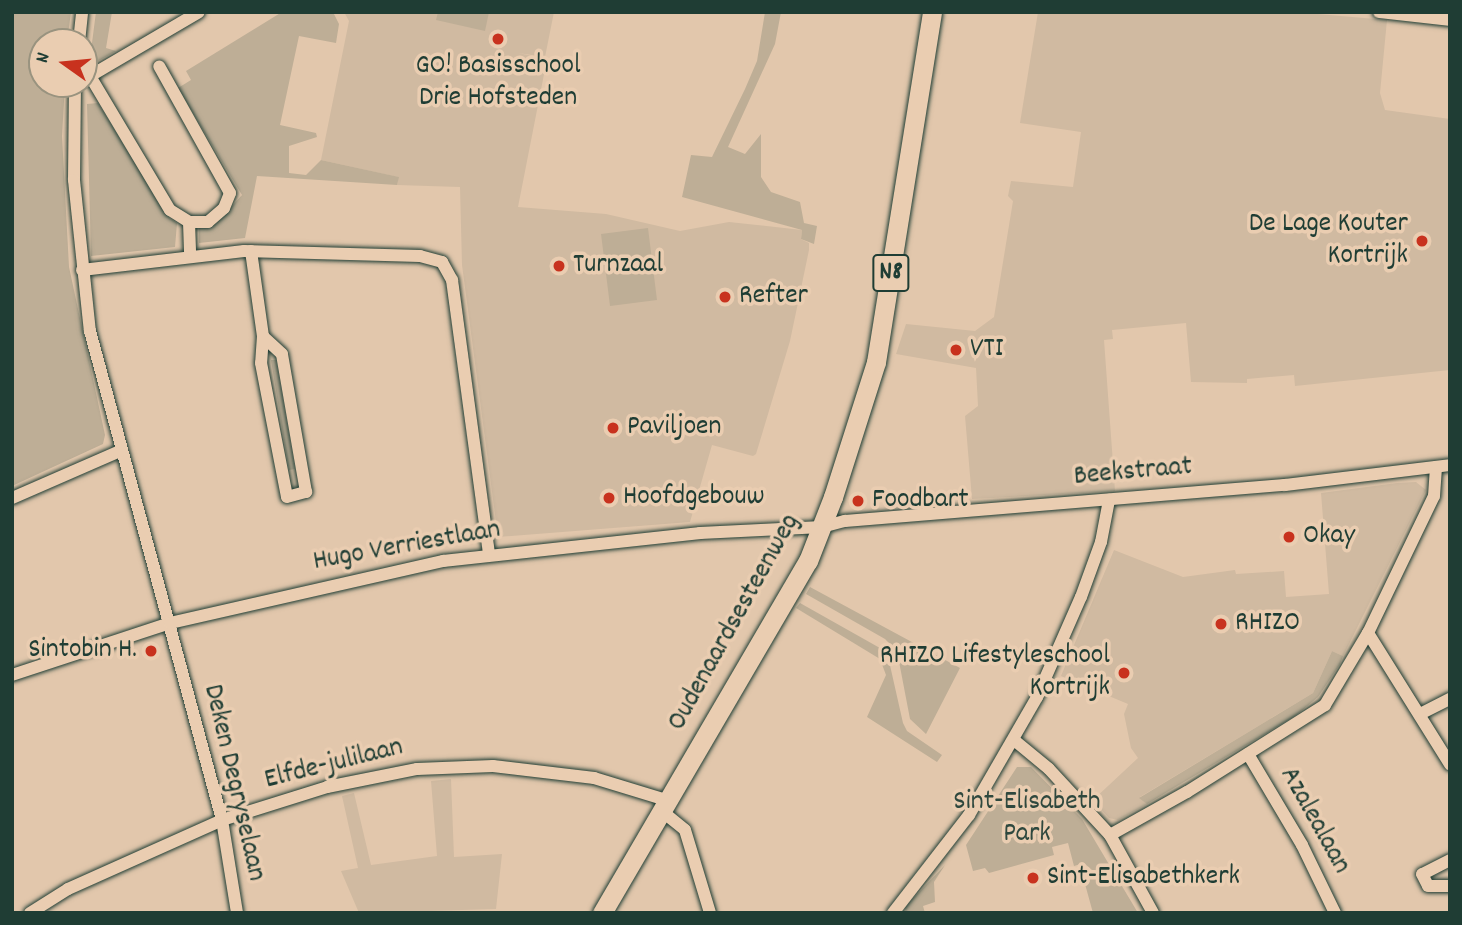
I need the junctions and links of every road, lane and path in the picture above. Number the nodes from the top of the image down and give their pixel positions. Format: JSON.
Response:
{"nodes":[{"id":1,"x":199,"y":12,"type":"edge"},
{"id":2,"x":932,"y":12,"type":"edge"},
{"id":3,"x":1379,"y":12,"type":"edge"},
{"id":4,"x":1450,"y":20,"type":"edge"},
{"id":5,"x":159,"y":66,"type":"dead end"},
{"id":6,"x":98,"y":71,"type":"edge"},
{"id":7,"x":98,"y":95,"type":"edge"},
{"id":8,"x":75,"y":98,"type":"edge"},
{"id":9,"x":189,"y":222,"type":"junction"},
{"id":10,"x":251,"y":251,"type":"junction"},
{"id":11,"x":190,"y":257,"type":"junction"},
{"id":12,"x":82,"y":270,"type":"junction"},
{"id":13,"x":263,"y":336,"type":"junction"},
{"id":14,"x":120,"y":451,"type":"junction"},
{"id":15,"x":1450,"y":465,"type":"edge"},
{"id":16,"x":1436,"y":467,"type":"junction"},
{"id":17,"x":12,"y":498,"type":"edge"},
{"id":18,"x":1109,"y":500,"type":"junction"},
{"id":19,"x":822,"y":527,"type":"junction"},
{"id":20,"x":489,"y":555,"type":"junction"},
{"id":21,"x":170,"y":623,"type":"junction"},
{"id":22,"x":1368,"y":633,"type":"junction"},
{"id":23,"x":12,"y":675,"type":"edge"},
{"id":24,"x":1450,"y":699,"type":"edge"},
{"id":25,"x":1420,"y":714,"type":"junction"},
{"id":26,"x":1014,"y":740,"type":"junction"},
{"id":27,"x":1248,"y":754,"type":"junction"},
{"id":28,"x":1450,"y":764,"type":"edge"},
{"id":29,"x":666,"y":807,"type":"junction"},
{"id":30,"x":222,"y":820,"type":"junction"},
{"id":31,"x":1110,"y":835,"type":"junction"},
{"id":32,"x":1450,"y":860,"type":"edge"},
{"id":33,"x":1450,"y":886,"type":"edge"},
{"id":34,"x":30,"y":913,"type":"edge"},
{"id":35,"x":237,"y":913,"type":"edge"},
{"id":36,"x":602,"y":913,"type":"edge"},
{"id":37,"x":710,"y":913,"type":"edge"},
{"id":38,"x":893,"y":913,"type":"edge"},
{"id":39,"x":1153,"y":913,"type":"edge"},
{"id":40,"x":1335,"y":913,"type":"edge"}],
"edges":[{"from":1,"to":6,"type":"street"},
{"from":2,"to":19,"type":"main road","name":"Oudenaardsesteenweg","number":"N8"},
{"from":3,"to":4,"type":"street"},
{"from":5,"to":9,"type":"street"},
{"from":7,"to":9,"type":"street"},
{"from":8,"to":12,"type":"street","name":"Deken Degryselaan"},
{"from":9,"to":11,"type":"street"},
{"from":10,"to":11,"type":"street"},
{"from":10,"to":13,"type":"street"},
{"from":10,"to":20,"type":"street"},
{"from":11,"to":12,"type":"street"},
{"from":12,"to":14,"type":"street","name":"Deken Degryselaan"},
{"from":13,"to":13,"type":"street"},
{"from":14,"to":17,"type":"street"},
{"from":14,"to":21,"type":"street","name":"Deken Degryselaan"},
{"from":15,"to":16,"type":"street","name":"Beekstraat"},
{"from":16,"to":18,"type":"street","name":"Beekstraat"},
{"from":16,"to":22,"type":"street"},
{"from":18,"to":19,"type":"street","name":"Beekstraat"},
{"from":18,"to":26,"type":"street"},
{"from":19,"to":20,"type":"street","name":"Hugo Verriestlaan"},
{"from":19,"to":29,"type":"main road","name":"Oudenaardsesteenweg","number":"N8"},
{"from":20,"to":21,"type":"street","name":"Hugo Verriestlaan"},
{"from":21,"to":23,"type":"street","name":"Hugo Verriestlaan"},
{"from":21,"to":30,"type":"street","name":"Deken Degryselaan"},
{"from":22,"to":25,"type":"street"},
{"from":22,"to":27,"type":"street"},
{"from":24,"to":25,"type":"street"},
{"from":25,"to":28,"type":"street"},
{"from":26,"to":31,"type":"street"},
{"from":26,"to":38,"type":"street"},
{"from":27,"to":31,"type":"street"},
{"from":27,"to":40,"type":"street","name":"Azalealaan"},
{"from":29,"to":30,"type":"street","name":"Elfde-julilaan"},
{"from":29,"to":36,"type":"main road","name":"Oudenaardsesteenweg","number":"N8"},
{"from":29,"to":37,"type":"street"},
{"from":30,"to":34,"type":"street","name":"Elfde-julilaan"},
{"from":30,"to":35,"type":"street","name":"Deken Degryselaan"},
{"from":31,"to":39,"type":"street"},
{"from":32,"to":33,"type":"street"}]}
